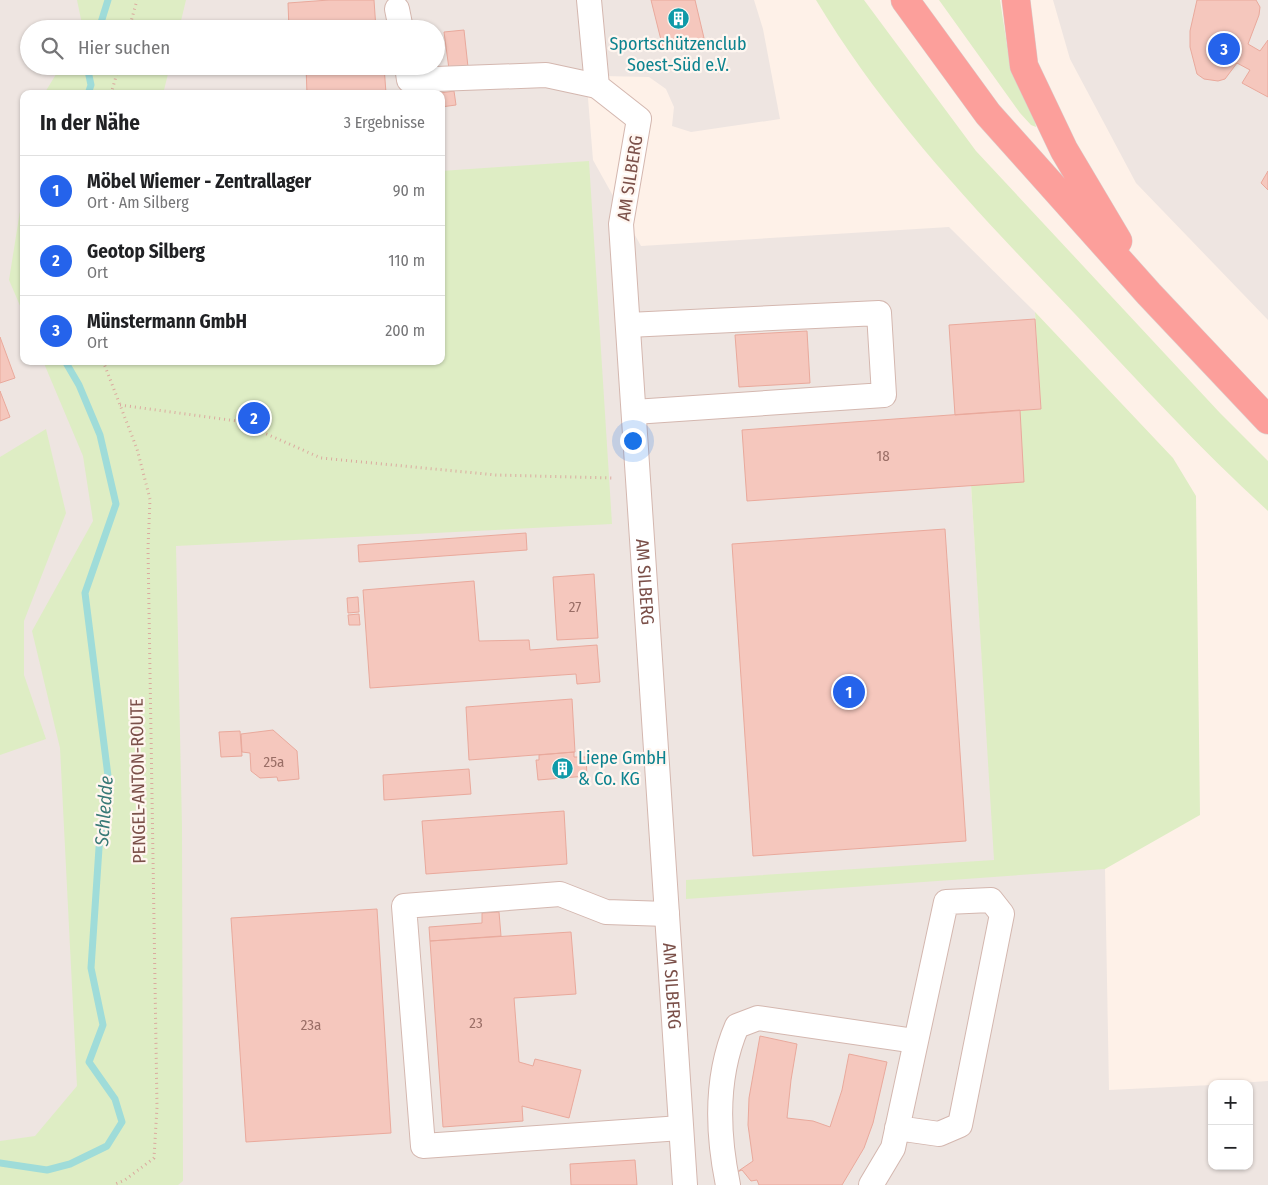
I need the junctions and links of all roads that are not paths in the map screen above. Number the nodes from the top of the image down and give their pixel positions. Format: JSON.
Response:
{"nodes":[{"id":1,"x":589,"y":0,"type":"edge"},
{"id":2,"x":905,"y":0,"type":"edge"},
{"id":3,"x":1016,"y":0,"type":"edge"},
{"id":4,"x":408,"y":75,"type":"edge"},
{"id":5,"x":597,"y":86,"type":"junction"},
{"id":6,"x":1149,"y":294,"type":"junction"},
{"id":7,"x":628,"y":325,"type":"junction"},
{"id":8,"x":634,"y":412,"type":"junction"},
{"id":9,"x":1268,"y":420,"type":"edge"},
{"id":10,"x":667,"y":914,"type":"junction"},
{"id":11,"x":915,"y":1041,"type":"junction"},
{"id":12,"x":681,"y":1128,"type":"junction"},
{"id":13,"x":897,"y":1128,"type":"junction"},
{"id":14,"x":685,"y":1185,"type":"edge"},
{"id":15,"x":728,"y":1185,"type":"edge"},
{"id":16,"x":871,"y":1185,"type":"edge"}],
"edges":[{"from":1,"to":5,"type":"street"},
{"from":2,"to":6,"type":"highway"},
{"from":3,"to":6,"type":"highway"},
{"from":4,"to":5,"type":"street"},
{"from":5,"to":7,"type":"street","name":"AM SILBERG"},
{"from":6,"to":9,"type":"highway"},
{"from":7,"to":8,"type":"street","name":"AM SILBERG"},
{"from":7,"to":8,"type":"street"},
{"from":8,"to":10,"type":"street","name":"AM SILBERG"},
{"from":10,"to":12,"type":"street","name":"AM SILBERG"},
{"from":10,"to":12,"type":"street"},
{"from":11,"to":13,"type":"street"},
{"from":11,"to":13,"type":"street"},
{"from":11,"to":15,"type":"street"},
{"from":12,"to":14,"type":"street","name":"AM SILBERG"},
{"from":13,"to":16,"type":"street"}]}
